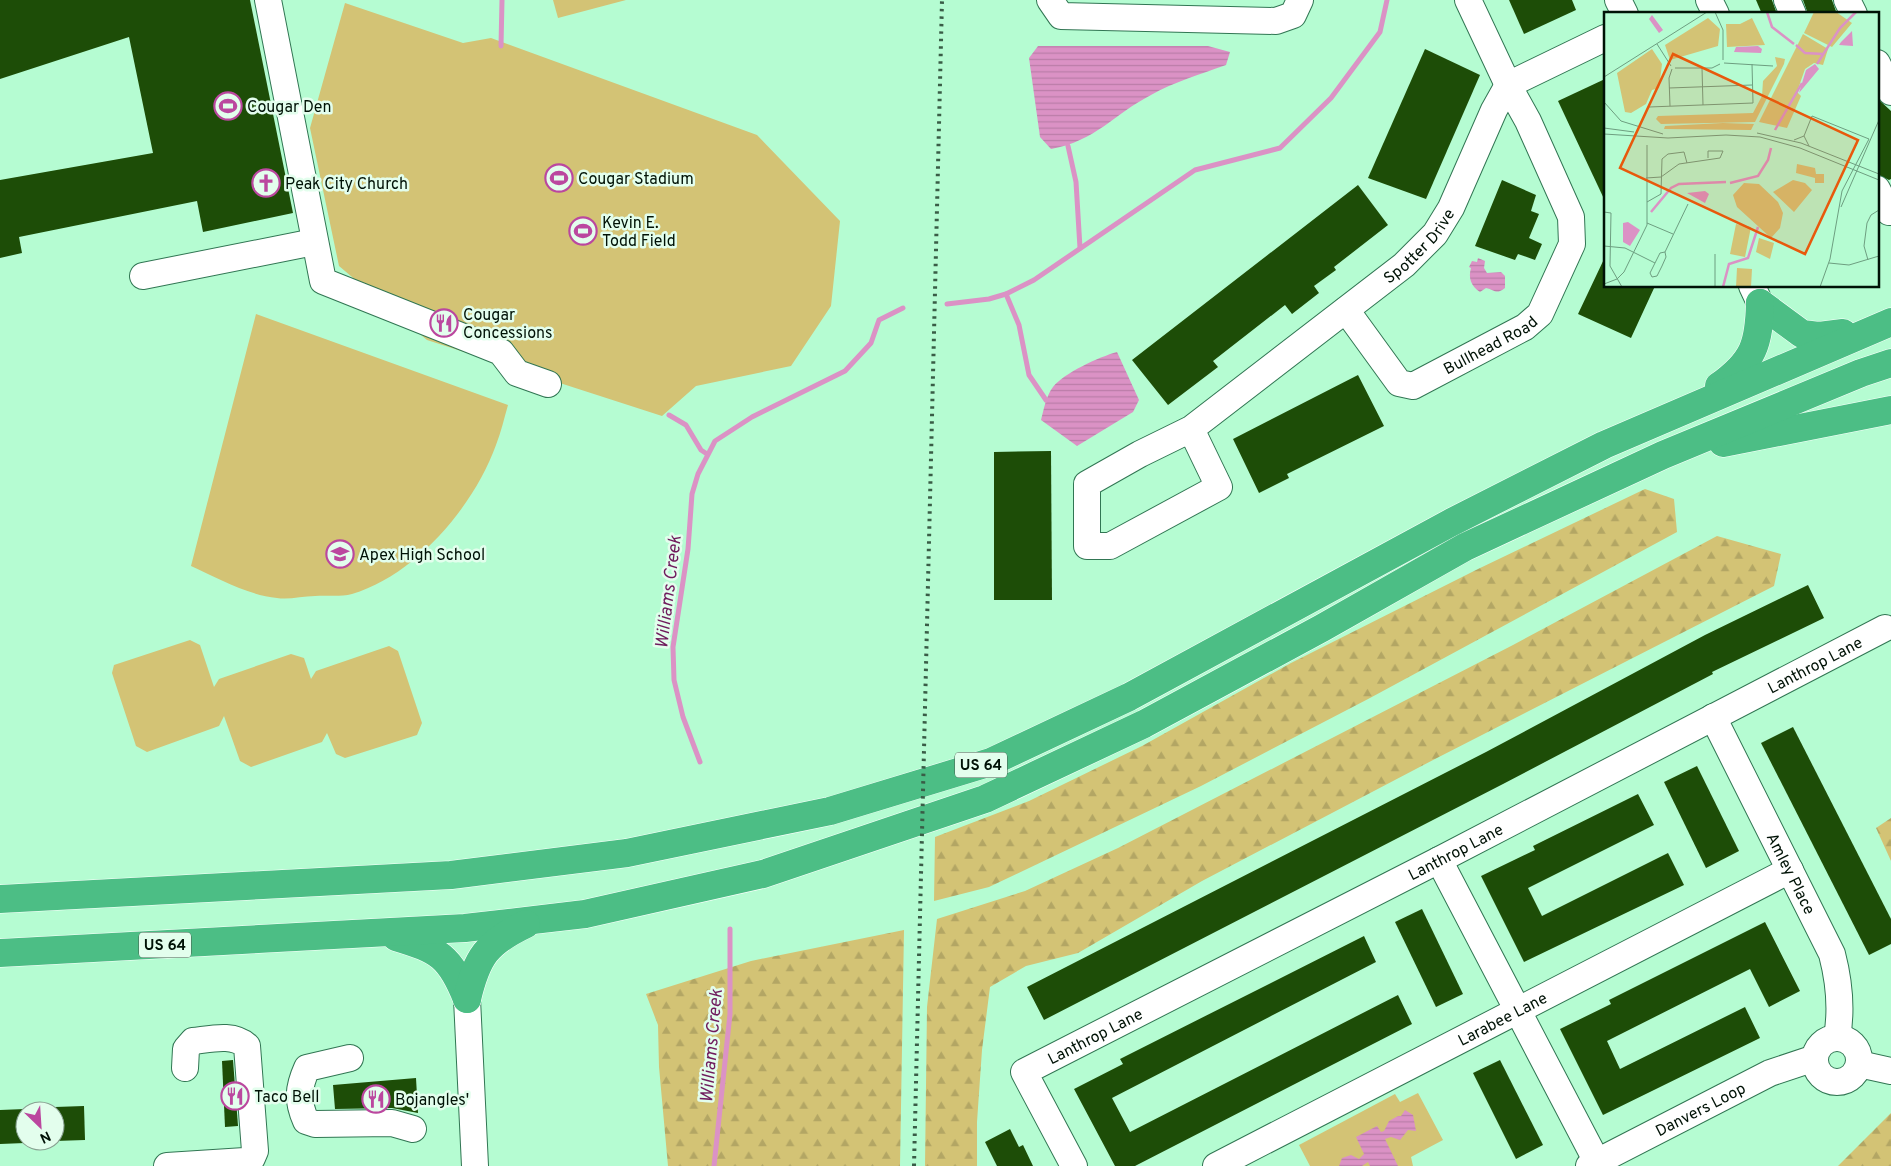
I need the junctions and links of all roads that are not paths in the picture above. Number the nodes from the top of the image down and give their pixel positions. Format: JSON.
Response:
{"nodes":[{"id":1,"x":268,"y":0,"type":"edge"},
{"id":2,"x":1050,"y":0,"type":"edge"},
{"id":3,"x":1300,"y":0,"type":"edge"},
{"id":4,"x":1468,"y":0,"type":"edge"},
{"id":5,"x":1618,"y":0,"type":"edge"},
{"id":6,"x":1710,"y":0,"type":"edge"},
{"id":7,"x":1787,"y":0,"type":"edge"},
{"id":8,"x":1848,"y":0,"type":"edge"},
{"id":9,"x":1172,"y":10,"type":"edge"},
{"id":10,"x":1624,"y":12,"type":"edge"},
{"id":11,"x":1715,"y":12,"type":"edge"},
{"id":12,"x":1792,"y":12,"type":"edge"},
{"id":13,"x":1853,"y":12,"type":"edge"},
{"id":14,"x":1604,"y":38,"type":"edge"},
{"id":15,"x":1878,"y":65,"type":"edge"},
{"id":16,"x":1508,"y":86,"type":"junction"},
{"id":17,"x":1891,"y":92,"type":"edge"},
{"id":18,"x":1878,"y":192,"type":"edge"},
{"id":19,"x":1886,"y":214,"type":"edge"},
{"id":20,"x":314,"y":242,"type":"junction"},
{"id":21,"x":143,"y":276,"type":"dead end"},
{"id":22,"x":1756,"y":291,"type":"edge"},
{"id":23,"x":1346,"y":310,"type":"junction"},
{"id":24,"x":1882,"y":325,"type":"edge"},
{"id":25,"x":1891,"y":364,"type":"edge"},
{"id":26,"x":548,"y":384,"type":"dead end"},
{"id":27,"x":1688,"y":408,"type":"junction"},
{"id":28,"x":1891,"y":410,"type":"edge"},
{"id":29,"x":1191,"y":429,"type":"junction"},
{"id":30,"x":1663,"y":455,"type":"junction"},
{"id":31,"x":1885,"y":628,"type":"dead end"},
{"id":32,"x":1713,"y":717,"type":"junction"},
{"id":33,"x":1439,"y":860,"type":"junction"},
{"id":34,"x":1790,"y":870,"type":"junction"},
{"id":35,"x":0,"y":899,"type":"edge"},
{"id":36,"x":536,"y":919,"type":"junction"},
{"id":37,"x":383,"y":932,"type":"junction"},
{"id":38,"x":0,"y":953,"type":"edge"},
{"id":39,"x":467,"y":999,"type":"junction"},
{"id":40,"x":1516,"y":1011,"type":"junction"},
{"id":41,"x":1836,"y":1037,"type":"junction"},
{"id":42,"x":350,"y":1058,"type":"dead end"},
{"id":43,"x":1815,"y":1058,"type":"junction"},
{"id":44,"x":1859,"y":1064,"type":"junction"},
{"id":45,"x":185,"y":1068,"type":"dead end"},
{"id":46,"x":1891,"y":1072,"type":"edge"},
{"id":47,"x":414,"y":1128,"type":"dead end"},
{"id":48,"x":1593,"y":1164,"type":"edge"},
{"id":49,"x":167,"y":1166,"type":"edge"},
{"id":50,"x":475,"y":1166,"type":"edge"},
{"id":51,"x":1074,"y":1166,"type":"edge"},
{"id":52,"x":1216,"y":1166,"type":"edge"}],
"edges":[{"from":1,"to":20,"type":"street"},
{"from":2,"to":9,"type":"street"},
{"from":3,"to":9,"type":"street"},
{"from":4,"to":16,"type":"street","name":"Bullhead Road"},
{"from":5,"to":10,"type":"street"},
{"from":6,"to":11,"type":"street"},
{"from":7,"to":12,"type":"street"},
{"from":8,"to":13,"type":"street"},
{"from":14,"to":16,"type":"street"},
{"from":15,"to":17,"type":"street"},
{"from":16,"to":23,"type":"street","name":"Spotter Drive"},
{"from":16,"to":23,"type":"street","name":"Bullhead Road"},
{"from":18,"to":19,"type":"street"},
{"from":20,"to":21,"type":"street"},
{"from":20,"to":26,"type":"street"},
{"from":22,"to":24,"type":"highway"},
{"from":22,"to":27,"type":"highway"},
{"from":23,"to":29,"type":"street","name":"Spotter Drive"},
{"from":24,"to":27,"type":"highway","number":"US 64"},
{"from":25,"to":30,"type":"highway","number":"US 64"},
{"from":27,"to":35,"type":"highway","number":"US 64"},
{"from":28,"to":30,"type":"highway"},
{"from":29,"to":29,"type":"street","name":"Spotter Drive"},
{"from":30,"to":36,"type":"highway","number":"US 64"},
{"from":31,"to":32,"type":"street","name":"Lanthrop Lane"},
{"from":32,"to":33,"type":"street","name":"Lanthrop Lane"},
{"from":32,"to":34,"type":"street","name":"Amley Place"},
{"from":33,"to":40,"type":"street"},
{"from":33,"to":51,"type":"street","name":"Lanthrop Lane"},
{"from":34,"to":40,"type":"street","name":"Larabee Lane"},
{"from":34,"to":41,"type":"street","name":"Amley Place"},
{"from":36,"to":37,"type":"highway","number":"US 64"},
{"from":36,"to":39,"type":"highway"},
{"from":37,"to":38,"type":"highway","number":"US 64"},
{"from":37,"to":39,"type":"highway"},
{"from":39,"to":50,"type":"street"},
{"from":40,"to":48,"type":"street"},
{"from":40,"to":52,"type":"street","name":"Larabee Lane"},
{"from":41,"to":43,"type":"street"},
{"from":41,"to":44,"type":"street"},
{"from":42,"to":47,"type":"street"},
{"from":43,"to":44,"type":"street"},
{"from":43,"to":48,"type":"street","name":"Danvers Loop"},
{"from":44,"to":46,"type":"street"},
{"from":45,"to":49,"type":"street"}]}
